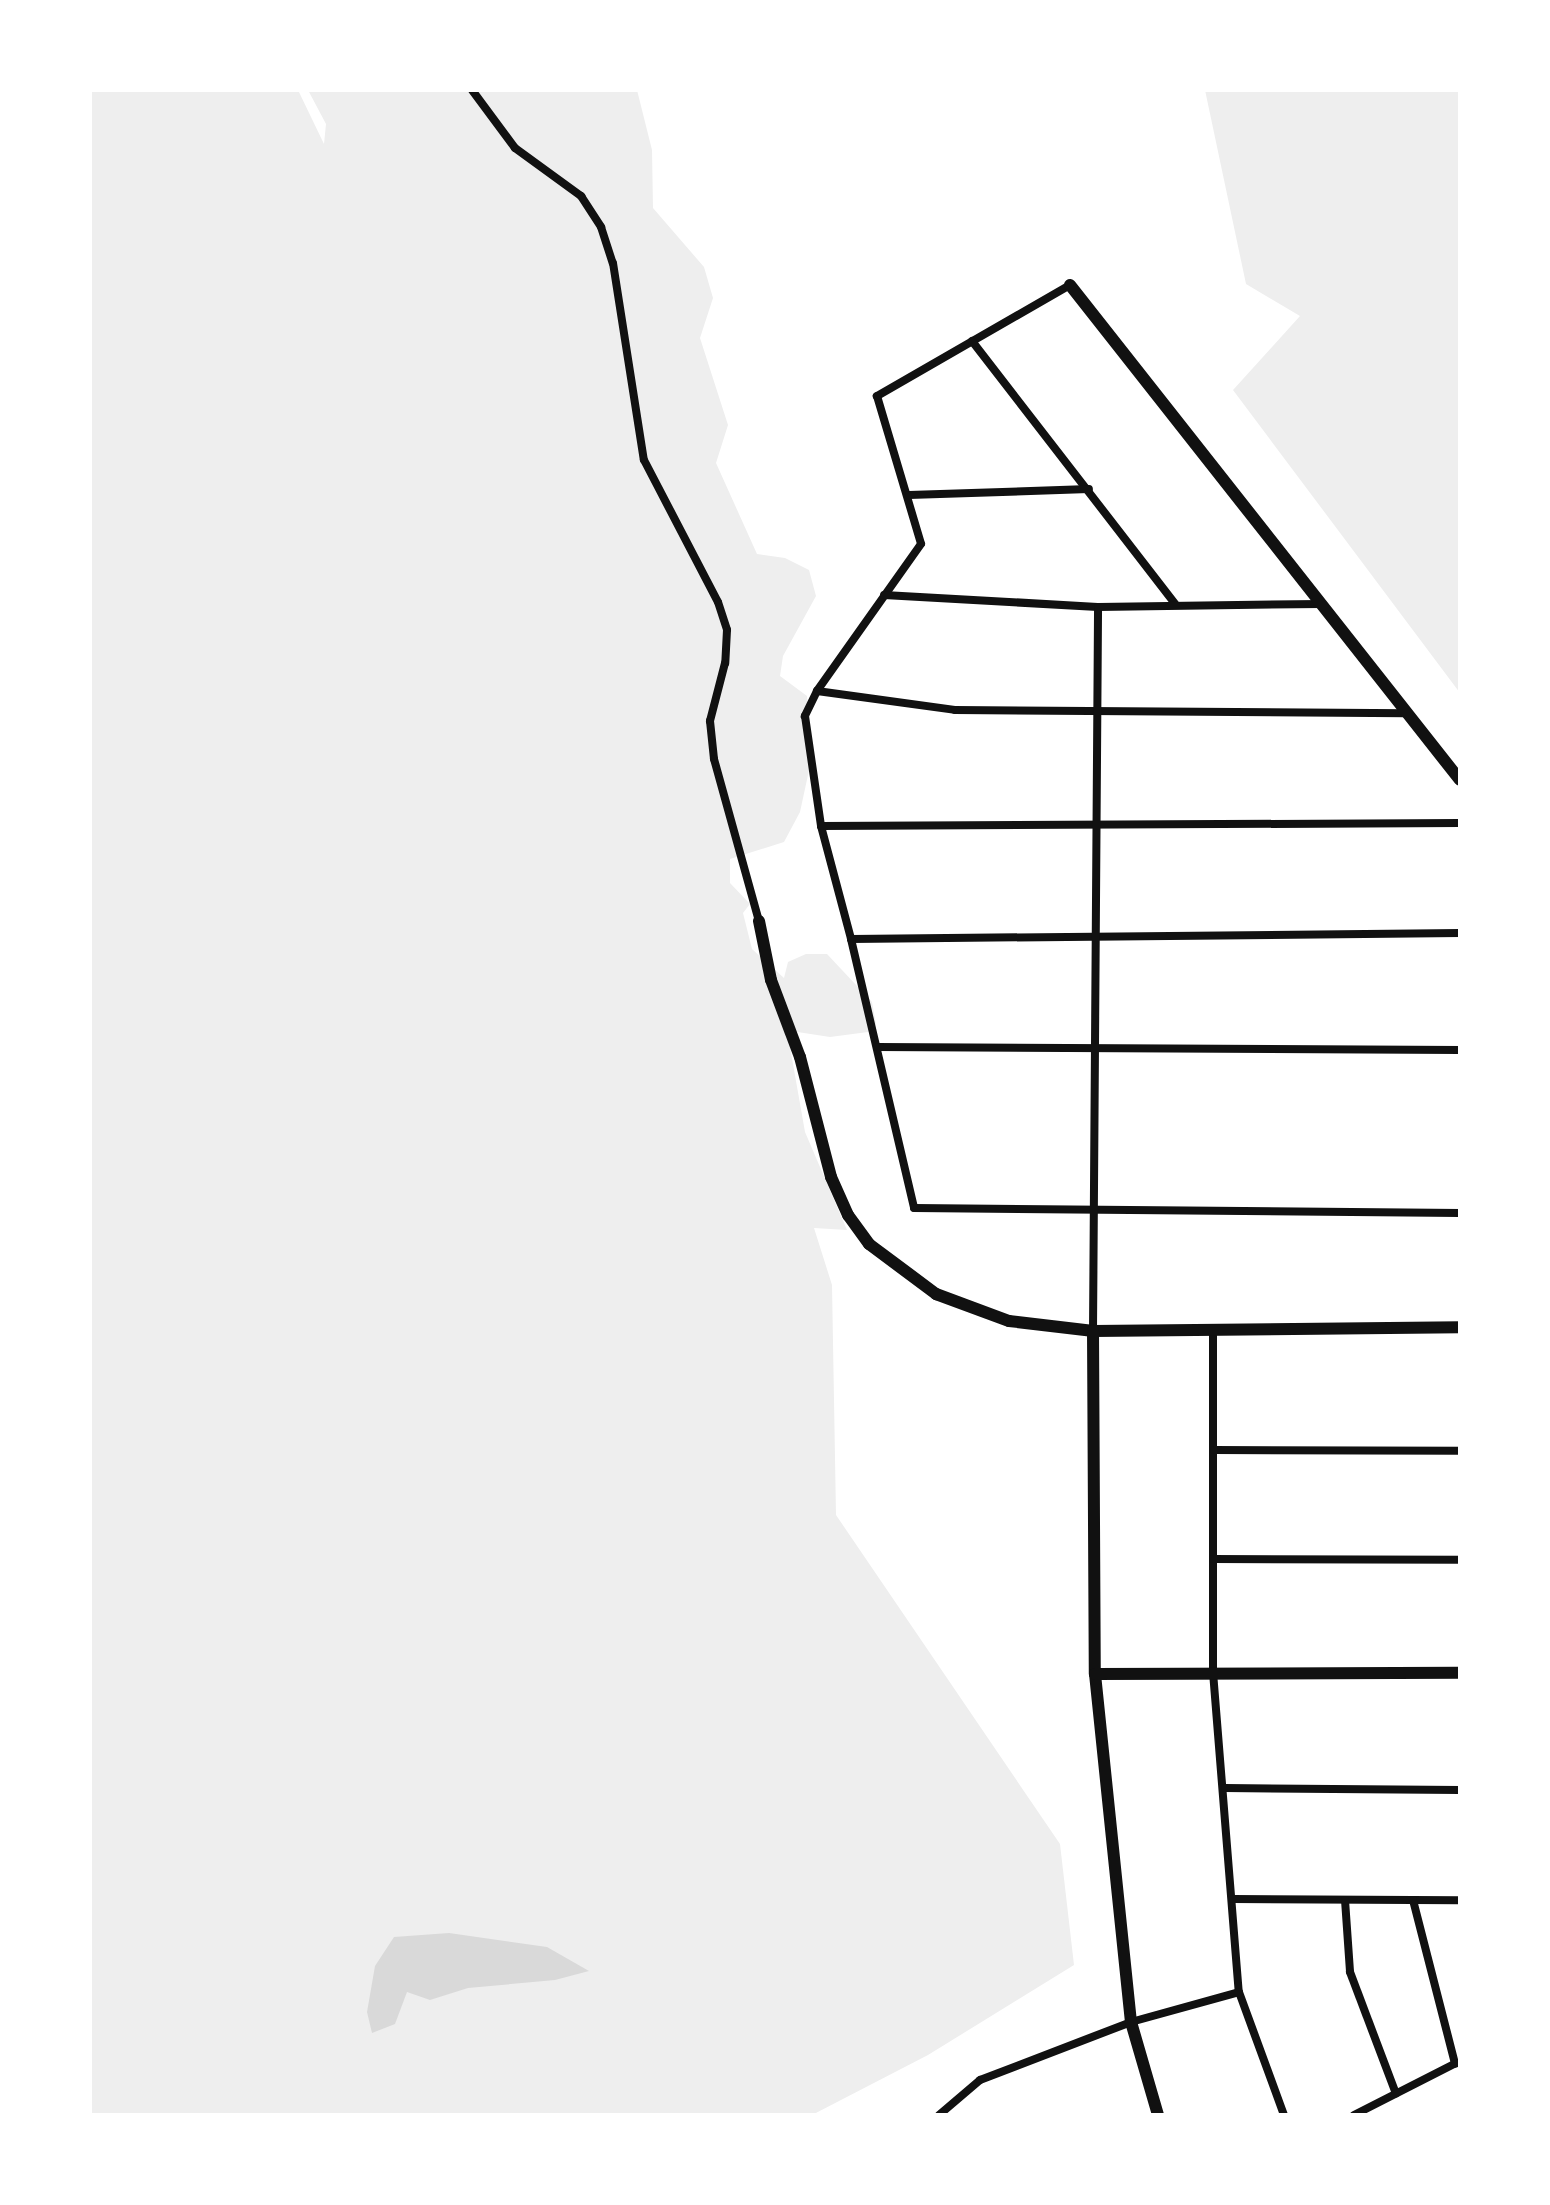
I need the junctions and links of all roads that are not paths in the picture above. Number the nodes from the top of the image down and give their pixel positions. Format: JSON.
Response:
{"nodes":[{"id":1,"x":472,"y":90,"type":"edge"},
{"id":2,"x":1070,"y":285,"type":"joint"},
{"id":3,"x":972,"y":341,"type":"junction"},
{"id":4,"x":1089,"y":489,"type":"junction"},
{"id":5,"x":909,"y":495,"type":"junction"},
{"id":6,"x":884,"y":595,"type":"junction"},
{"id":7,"x":1175,"y":604,"type":"junction"},
{"id":8,"x":1321,"y":604,"type":"junction"},
{"id":9,"x":1098,"y":607,"type":"junction"},
{"id":10,"x":817,"y":691,"type":"junction"},
{"id":11,"x":1407,"y":713,"type":"junction"},
{"id":12,"x":1098,"y":714,"type":"junction"},
{"id":13,"x":1460,"y":780,"type":"edge"},
{"id":14,"x":1460,"y":823,"type":"edge"},
{"id":15,"x":1098,"y":824,"type":"junction"},
{"id":16,"x":821,"y":826,"type":"junction"},
{"id":17,"x":759,"y":921,"type":"joint"},
{"id":18,"x":1460,"y":933,"type":"edge"},
{"id":19,"x":1097,"y":935,"type":"junction"},
{"id":20,"x":851,"y":939,"type":"junction"},
{"id":21,"x":877,"y":1047,"type":"junction"},
{"id":22,"x":1096,"y":1047,"type":"junction"},
{"id":23,"x":1460,"y":1050,"type":"edge"},
{"id":24,"x":1094,"y":1213,"type":"junction"},
{"id":25,"x":1460,"y":1213,"type":"edge"},
{"id":26,"x":1460,"y":1327,"type":"edge"},
{"id":27,"x":1213,"y":1330,"type":"junction"},
{"id":28,"x":1093,"y":1331,"type":"junction"},
{"id":29,"x":1214,"y":1450,"type":"junction"},
{"id":30,"x":1460,"y":1451,"type":"edge"},
{"id":31,"x":1213,"y":1559,"type":"junction"},
{"id":32,"x":1460,"y":1560,"type":"edge"},
{"id":33,"x":1213,"y":1672,"type":"junction"},
{"id":34,"x":1460,"y":1673,"type":"edge"},
{"id":35,"x":1095,"y":1674,"type":"junction"},
{"id":36,"x":1225,"y":1788,"type":"junction"},
{"id":37,"x":1460,"y":1790,"type":"edge"},
{"id":38,"x":1233,"y":1899,"type":"junction"},
{"id":39,"x":1345,"y":1900,"type":"junction"},
{"id":40,"x":1413,"y":1900,"type":"junction"},
{"id":41,"x":1460,"y":1900,"type":"edge"},
{"id":42,"x":1239,"y":1992,"type":"junction"},
{"id":43,"x":1131,"y":2022,"type":"junction"},
{"id":44,"x":1458,"y":2063,"type":"edge"},
{"id":45,"x":1396,"y":2094,"type":"junction"},
{"id":46,"x":939,"y":2115,"type":"edge"},
{"id":47,"x":1158,"y":2115,"type":"edge"},
{"id":48,"x":1284,"y":2115,"type":"edge"},
{"id":49,"x":1354,"y":2115,"type":"edge"}],
"edges":[{"from":1,"to":17,"type":"street"},
{"from":2,"to":3,"type":"street"},
{"from":2,"to":8,"type":"street"},
{"from":3,"to":4,"type":"street"},
{"from":3,"to":5,"type":"street"},
{"from":4,"to":5,"type":"street"},
{"from":4,"to":7,"type":"street"},
{"from":5,"to":6,"type":"street"},
{"from":6,"to":9,"type":"street"},
{"from":6,"to":10,"type":"street"},
{"from":7,"to":8,"type":"street"},
{"from":7,"to":9,"type":"street"},
{"from":8,"to":11,"type":"street"},
{"from":9,"to":12,"type":"street"},
{"from":10,"to":12,"type":"street"},
{"from":10,"to":16,"type":"street"},
{"from":11,"to":12,"type":"street"},
{"from":11,"to":13,"type":"street"},
{"from":12,"to":15,"type":"street"},
{"from":14,"to":15,"type":"street"},
{"from":15,"to":16,"type":"street"},
{"from":15,"to":19,"type":"street"},
{"from":16,"to":20,"type":"street"},
{"from":17,"to":28,"type":"street"},
{"from":18,"to":19,"type":"street"},
{"from":19,"to":20,"type":"street"},
{"from":19,"to":22,"type":"street"},
{"from":20,"to":21,"type":"street"},
{"from":21,"to":22,"type":"street"},
{"from":21,"to":24,"type":"street"},
{"from":22,"to":23,"type":"street"},
{"from":22,"to":24,"type":"street"},
{"from":24,"to":25,"type":"street"},
{"from":24,"to":28,"type":"street"},
{"from":26,"to":27,"type":"street"},
{"from":27,"to":28,"type":"street"},
{"from":27,"to":29,"type":"street"},
{"from":28,"to":35,"type":"street"},
{"from":29,"to":30,"type":"street"},
{"from":29,"to":31,"type":"street"},
{"from":31,"to":32,"type":"street"},
{"from":31,"to":33,"type":"street"},
{"from":33,"to":34,"type":"street"},
{"from":33,"to":35,"type":"street"},
{"from":33,"to":36,"type":"street"},
{"from":35,"to":43,"type":"street"},
{"from":36,"to":37,"type":"street"},
{"from":36,"to":38,"type":"street"},
{"from":38,"to":39,"type":"street"},
{"from":38,"to":42,"type":"street"},
{"from":39,"to":40,"type":"street"},
{"from":39,"to":45,"type":"street"},
{"from":40,"to":41,"type":"street"},
{"from":40,"to":44,"type":"street"},
{"from":42,"to":43,"type":"street"},
{"from":42,"to":48,"type":"street"},
{"from":43,"to":46,"type":"street"},
{"from":43,"to":47,"type":"street"},
{"from":44,"to":45,"type":"street"},
{"from":45,"to":49,"type":"street"}]}
